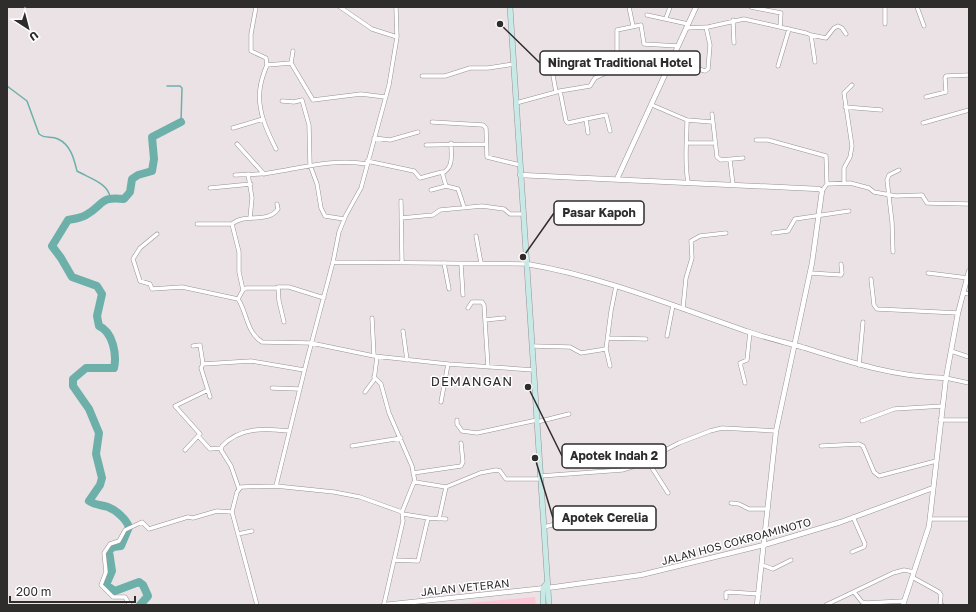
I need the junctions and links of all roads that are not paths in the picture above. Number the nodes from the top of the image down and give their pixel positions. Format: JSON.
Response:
{"nodes":[{"id":1,"x":256,"y":7,"type":"edge"},
{"id":2,"x":340,"y":7,"type":"edge"},
{"id":3,"x":396,"y":7,"type":"edge"},
{"id":4,"x":510,"y":7,"type":"edge"},
{"id":5,"x":629,"y":7,"type":"edge"},
{"id":6,"x":670,"y":7,"type":"edge"},
{"id":7,"x":696,"y":7,"type":"edge"},
{"id":8,"x":751,"y":7,"type":"edge"},
{"id":9,"x":782,"y":7,"type":"edge"},
{"id":10,"x":885,"y":7,"type":"edge"},
{"id":11,"x":917,"y":7,"type":"edge"},
{"id":12,"x":345,"y":8,"type":"edge"},
{"id":13,"x":781,"y":13,"type":"junction"},
{"id":14,"x":647,"y":14,"type":"dead end"},
{"id":15,"x":666,"y":18,"type":"junction"},
{"id":16,"x":733,"y":20,"type":"junction"},
{"id":17,"x":885,"y":24,"type":"dead end"},
{"id":18,"x":633,"y":26,"type":"junction"},
{"id":19,"x":687,"y":26,"type":"junction"},
{"id":20,"x":924,"y":26,"type":"dead end"},
{"id":21,"x":706,"y":27,"type":"junction"},
{"id":22,"x":780,"y":27,"type":"junction"},
{"id":23,"x":789,"y":29,"type":"junction"},
{"id":24,"x":846,"y":34,"type":"dead end"},
{"id":25,"x":811,"y":35,"type":"junction"},
{"id":26,"x":397,"y":37,"type":"junction"},
{"id":27,"x":734,"y":43,"type":"dead end"},
{"id":28,"x":678,"y":46,"type":"junction"},
{"id":29,"x":293,"y":51,"type":"dead end"},
{"id":30,"x":672,"y":60,"type":"junction"},
{"id":31,"x":815,"y":62,"type":"dead end"},
{"id":32,"x":291,"y":63,"type":"junction"},
{"id":33,"x":514,"y":64,"type":"junction"},
{"id":34,"x":606,"y":64,"type":"dead end"},
{"id":35,"x":267,"y":65,"type":"junction"},
{"id":36,"x":778,"y":66,"type":"dead end"},
{"id":37,"x":552,"y":70,"type":"dead end"},
{"id":38,"x":667,"y":71,"type":"junction"},
{"id":39,"x":969,"y":75,"type":"edge"},
{"id":40,"x":422,"y":76,"type":"dead end"},
{"id":41,"x":852,"y":85,"type":"dead end"},
{"id":42,"x":558,"y":92,"type":"junction"},
{"id":43,"x":311,"y":96,"type":"junction"},
{"id":44,"x":385,"y":97,"type":"junction"},
{"id":45,"x":926,"y":97,"type":"dead end"},
{"id":46,"x":302,"y":100,"type":"junction"},
{"id":47,"x":282,"y":101,"type":"dead end"},
{"id":48,"x":516,"y":103,"type":"junction"},
{"id":49,"x":652,"y":105,"type":"junction"},
{"id":50,"x":845,"y":106,"type":"junction"},
{"id":51,"x":881,"y":110,"type":"dead end"},
{"id":52,"x":969,"y":110,"type":"edge"},
{"id":53,"x":712,"y":114,"type":"dead end"},
{"id":54,"x":263,"y":119,"type":"junction"},
{"id":55,"x":586,"y":119,"type":"junction"},
{"id":56,"x":687,"y":120,"type":"junction"},
{"id":57,"x":432,"y":122,"type":"dead end"},
{"id":58,"x":712,"y":122,"type":"junction"},
{"id":59,"x":923,"y":123,"type":"dead end"},
{"id":60,"x":233,"y":128,"type":"dead end"},
{"id":61,"x":610,"y":131,"type":"dead end"},
{"id":62,"x":418,"y":132,"type":"dead end"},
{"id":63,"x":588,"y":134,"type":"dead end"},
{"id":64,"x":374,"y":138,"type":"junction"},
{"id":65,"x":756,"y":140,"type":"dead end"},
{"id":66,"x":451,"y":143,"type":"junction"},
{"id":67,"x":687,"y":143,"type":"junction"},
{"id":68,"x":714,"y":143,"type":"junction"},
{"id":69,"x":237,"y":144,"type":"dead end"},
{"id":70,"x":486,"y":144,"type":"junction"},
{"id":71,"x":426,"y":145,"type":"dead end"},
{"id":72,"x":276,"y":149,"type":"dead end"},
{"id":73,"x":743,"y":158,"type":"dead end"},
{"id":74,"x":730,"y":160,"type":"junction"},
{"id":75,"x":367,"y":163,"type":"junction"},
{"id":76,"x":310,"y":165,"type":"junction"},
{"id":77,"x":520,"y":165,"type":"junction"},
{"id":78,"x":899,"y":170,"type":"dead end"},
{"id":79,"x":443,"y":173,"type":"junction"},
{"id":80,"x":248,"y":174,"type":"junction"},
{"id":81,"x":264,"y":174,"type":"junction"},
{"id":82,"x":235,"y":175,"type":"dead end"},
{"id":83,"x":520,"y":175,"type":"junction"},
{"id":84,"x":617,"y":179,"type":"junction"},
{"id":85,"x":688,"y":182,"type":"junction"},
{"id":86,"x":844,"y":182,"type":"junction"},
{"id":87,"x":251,"y":184,"type":"junction"},
{"id":88,"x":827,"y":184,"type":"junction"},
{"id":89,"x":733,"y":185,"type":"junction"},
{"id":90,"x":446,"y":186,"type":"junction"},
{"id":91,"x":210,"y":188,"type":"dead end"},
{"id":92,"x":431,"y":190,"type":"dead end"},
{"id":93,"x":822,"y":191,"type":"junction"},
{"id":94,"x":889,"y":195,"type":"junction"},
{"id":95,"x":401,"y":201,"type":"dead end"},
{"id":96,"x":277,"y":204,"type":"dead end"},
{"id":97,"x":969,"y":204,"type":"edge"},
{"id":98,"x":464,"y":207,"type":"junction"},
{"id":99,"x":849,"y":211,"type":"dead end"},
{"id":100,"x":523,"y":214,"type":"junction"},
{"id":101,"x":818,"y":217,"type":"junction"},
{"id":102,"x":250,"y":218,"type":"junction"},
{"id":103,"x":401,"y":218,"type":"junction"},
{"id":104,"x":344,"y":219,"type":"junction"},
{"id":105,"x":196,"y":224,"type":"dead end"},
{"id":106,"x":232,"y":224,"type":"junction"},
{"id":107,"x":726,"y":233,"type":"dead end"},
{"id":108,"x":773,"y":233,"type":"dead end"},
{"id":109,"x":156,"y":234,"type":"dead end"},
{"id":110,"x":476,"y":236,"type":"dead end"},
{"id":111,"x":893,"y":252,"type":"dead end"},
{"id":112,"x":333,"y":262,"type":"junction"},
{"id":113,"x":402,"y":262,"type":"junction"},
{"id":114,"x":444,"y":263,"type":"junction"},
{"id":115,"x":481,"y":263,"type":"junction"},
{"id":116,"x":462,"y":264,"type":"junction"},
{"id":117,"x":527,"y":264,"type":"junction"},
{"id":118,"x":841,"y":264,"type":"dead end"},
{"id":119,"x":969,"y":271,"type":"edge"},
{"id":120,"x":810,"y":273,"type":"junction"},
{"id":121,"x":928,"y":273,"type":"dead end"},
{"id":122,"x":968,"y":278,"type":"junction"},
{"id":123,"x":871,"y":279,"type":"dead end"},
{"id":124,"x":616,"y":286,"type":"junction"},
{"id":125,"x":278,"y":288,"type":"junction"},
{"id":126,"x":449,"y":289,"type":"dead end"},
{"id":127,"x":243,"y":290,"type":"junction"},
{"id":128,"x":966,"y":293,"type":"edge"},
{"id":129,"x":463,"y":295,"type":"dead end"},
{"id":130,"x":324,"y":298,"type":"junction"},
{"id":131,"x":238,"y":299,"type":"junction"},
{"id":132,"x":673,"y":305,"type":"junction"},
{"id":133,"x":468,"y":308,"type":"dead end"},
{"id":134,"x":683,"y":308,"type":"junction"},
{"id":135,"x":958,"y":313,"type":"junction"},
{"id":136,"x":372,"y":318,"type":"dead end"},
{"id":137,"x":504,"y":318,"type":"dead end"},
{"id":138,"x":485,"y":320,"type":"junction"},
{"id":139,"x":284,"y":322,"type":"dead end"},
{"id":140,"x":863,"y":322,"type":"dead end"},
{"id":141,"x":403,"y":331,"type":"dead end"},
{"id":142,"x":750,"y":332,"type":"junction"},
{"id":143,"x":667,"y":336,"type":"dead end"},
{"id":144,"x":608,"y":338,"type":"junction"},
{"id":145,"x":646,"y":339,"type":"dead end"},
{"id":146,"x":311,"y":343,"type":"junction"},
{"id":147,"x":795,"y":345,"type":"junction"},
{"id":148,"x":193,"y":346,"type":"dead end"},
{"id":149,"x":532,"y":346,"type":"junction"},
{"id":150,"x":606,"y":348,"type":"junction"},
{"id":151,"x":951,"y":351,"type":"junction"},
{"id":152,"x":376,"y":356,"type":"junction"},
{"id":153,"x":969,"y":358,"type":"edge"},
{"id":154,"x":407,"y":360,"type":"junction"},
{"id":155,"x":203,"y":364,"type":"junction"},
{"id":156,"x":448,"y":364,"type":"junction"},
{"id":157,"x":859,"y":365,"type":"junction"},
{"id":158,"x":610,"y":366,"type":"dead end"},
{"id":159,"x":488,"y":367,"type":"junction"},
{"id":160,"x":304,"y":370,"type":"junction"},
{"id":161,"x":534,"y":370,"type":"junction"},
{"id":162,"x":374,"y":378,"type":"junction"},
{"id":163,"x":946,"y":378,"type":"junction"},
{"id":164,"x":745,"y":383,"type":"dead end"},
{"id":165,"x":969,"y":383,"type":"edge"},
{"id":166,"x":272,"y":388,"type":"dead end"},
{"id":167,"x":299,"y":389,"type":"junction"},
{"id":168,"x":208,"y":390,"type":"junction"},
{"id":169,"x":365,"y":392,"type":"dead end"},
{"id":170,"x":210,"y":397,"type":"dead end"},
{"id":171,"x":442,"y":402,"type":"dead end"},
{"id":172,"x":943,"y":406,"type":"junction"},
{"id":173,"x":569,"y":414,"type":"dead end"},
{"id":174,"x":457,"y":420,"type":"dead end"},
{"id":175,"x":940,"y":420,"type":"junction"},
{"id":176,"x":969,"y":420,"type":"edge"},
{"id":177,"x":537,"y":421,"type":"junction"},
{"id":178,"x":862,"y":421,"type":"dead end"},
{"id":179,"x":289,"y":431,"type":"junction"},
{"id":180,"x":776,"y":431,"type":"junction"},
{"id":181,"x":199,"y":437,"type":"junction"},
{"id":182,"x":401,"y":438,"type":"junction"},
{"id":183,"x":461,"y":443,"type":"dead end"},
{"id":184,"x":352,"y":446,"type":"dead end"},
{"id":185,"x":821,"y":446,"type":"dead end"},
{"id":186,"x":221,"y":448,"type":"junction"},
{"id":187,"x":185,"y":450,"type":"dead end"},
{"id":188,"x":647,"y":460,"type":"junction"},
{"id":189,"x":936,"y":461,"type":"junction"},
{"id":190,"x":413,"y":473,"type":"junction"},
{"id":191,"x":540,"y":478,"type":"junction"},
{"id":192,"x":414,"y":482,"type":"junction"},
{"id":193,"x":276,"y":486,"type":"junction"},
{"id":194,"x":446,"y":487,"type":"junction"},
{"id":195,"x":933,"y":488,"type":"junction"},
{"id":196,"x":239,"y":489,"type":"junction"},
{"id":197,"x":924,"y":492,"type":"junction"},
{"id":198,"x":668,"y":493,"type":"dead end"},
{"id":199,"x":932,"y":497,"type":"junction"},
{"id":200,"x":732,"y":503,"type":"dead end"},
{"id":201,"x":768,"y":509,"type":"junction"},
{"id":202,"x":232,"y":512,"type":"junction"},
{"id":203,"x":402,"y":513,"type":"junction"},
{"id":204,"x":626,"y":513,"type":"dead end"},
{"id":205,"x":854,"y":517,"type":"junction"},
{"id":206,"x":428,"y":518,"type":"junction"},
{"id":207,"x":439,"y":519,"type":"junction"},
{"id":208,"x":446,"y":519,"type":"dead end"},
{"id":209,"x":930,"y":519,"type":"junction"},
{"id":210,"x":969,"y":519,"type":"edge"},
{"id":211,"x":544,"y":527,"type":"junction"},
{"id":212,"x":252,"y":531,"type":"dead end"},
{"id":213,"x":238,"y":534,"type":"junction"},
{"id":214,"x":764,"y":545,"type":"junction"},
{"id":215,"x":852,"y":552,"type":"dead end"},
{"id":216,"x":394,"y":560,"type":"junction"},
{"id":217,"x":791,"y":560,"type":"dead end"},
{"id":218,"x":762,"y":565,"type":"junction"},
{"id":219,"x":913,"y":574,"type":"junction"},
{"id":220,"x":546,"y":586,"type":"junction"},
{"id":221,"x":854,"y":592,"type":"junction"},
{"id":222,"x":759,"y":594,"type":"junction"},
{"id":223,"x":726,"y":598,"type":"dead end"},
{"id":224,"x":903,"y":603,"type":"edge"},
{"id":225,"x":130,"y":605,"type":"edge"},
{"id":226,"x":257,"y":605,"type":"edge"},
{"id":227,"x":384,"y":605,"type":"edge"},
{"id":228,"x":543,"y":605,"type":"edge"},
{"id":229,"x":549,"y":605,"type":"edge"},
{"id":230,"x":757,"y":605,"type":"edge"},
{"id":231,"x":826,"y":605,"type":"edge"},
{"id":232,"x":942,"y":605,"type":"edge"}],
"edges":[{"from":1,"to":35,"type":"street"},
{"from":2,"to":12,"type":"street"},
{"from":3,"to":26,"type":"street"},
{"from":4,"to":33,"type":"main road"},
{"from":5,"to":18,"type":"street"},
{"from":6,"to":15,"type":"street"},
{"from":7,"to":19,"type":"street"},
{"from":8,"to":13,"type":"street"},
{"from":9,"to":13,"type":"street"},
{"from":10,"to":17,"type":"street"},
{"from":11,"to":20,"type":"street"},
{"from":12,"to":26,"type":"street"},
{"from":13,"to":22,"type":"street"},
{"from":14,"to":15,"type":"street"},
{"from":15,"to":19,"type":"street"},
{"from":16,"to":21,"type":"street"},
{"from":16,"to":22,"type":"street"},
{"from":16,"to":27,"type":"street"},
{"from":18,"to":28,"type":"street"},
{"from":18,"to":38,"type":"street"},
{"from":19,"to":21,"type":"street"},
{"from":19,"to":28,"type":"street"},
{"from":21,"to":30,"type":"street"},
{"from":22,"to":23,"type":"street"},
{"from":23,"to":25,"type":"street"},
{"from":23,"to":36,"type":"street"},
{"from":24,"to":25,"type":"street"},
{"from":25,"to":31,"type":"street"},
{"from":26,"to":44,"type":"street"},
{"from":28,"to":30,"type":"street"},
{"from":29,"to":32,"type":"street"},
{"from":30,"to":38,"type":"street"},
{"from":32,"to":35,"type":"street"},
{"from":32,"to":43,"type":"street"},
{"from":33,"to":40,"type":"street"},
{"from":33,"to":48,"type":"main road"},
{"from":34,"to":42,"type":"street"},
{"from":35,"to":54,"type":"street"},
{"from":37,"to":42,"type":"street"},
{"from":38,"to":49,"type":"street"},
{"from":39,"to":45,"type":"street"},
{"from":41,"to":50,"type":"street"},
{"from":42,"to":48,"type":"street"},
{"from":42,"to":55,"type":"street"},
{"from":43,"to":44,"type":"street"},
{"from":43,"to":46,"type":"street"},
{"from":44,"to":64,"type":"street"},
{"from":46,"to":47,"type":"street"},
{"from":46,"to":76,"type":"street"},
{"from":48,"to":77,"type":"main road"},
{"from":49,"to":56,"type":"street"},
{"from":49,"to":84,"type":"street"},
{"from":50,"to":51,"type":"street"},
{"from":50,"to":86,"type":"street"},
{"from":52,"to":59,"type":"street"},
{"from":53,"to":58,"type":"street"},
{"from":54,"to":60,"type":"street"},
{"from":54,"to":72,"type":"street"},
{"from":55,"to":61,"type":"street"},
{"from":55,"to":63,"type":"street"},
{"from":56,"to":58,"type":"street"},
{"from":56,"to":67,"type":"street"},
{"from":57,"to":70,"type":"street"},
{"from":58,"to":68,"type":"street"},
{"from":62,"to":64,"type":"street"},
{"from":64,"to":75,"type":"street"},
{"from":65,"to":88,"type":"street"},
{"from":66,"to":70,"type":"street"},
{"from":66,"to":71,"type":"street"},
{"from":66,"to":79,"type":"street"},
{"from":67,"to":68,"type":"street"},
{"from":67,"to":85,"type":"street"},
{"from":68,"to":74,"type":"street"},
{"from":69,"to":81,"type":"street"},
{"from":70,"to":77,"type":"street"},
{"from":73,"to":74,"type":"street"},
{"from":74,"to":89,"type":"street"},
{"from":75,"to":76,"type":"street"},
{"from":75,"to":79,"type":"street"},
{"from":75,"to":104,"type":"street"},
{"from":76,"to":81,"type":"street"},
{"from":76,"to":104,"type":"street"},
{"from":77,"to":83,"type":"main road"},
{"from":78,"to":94,"type":"street"},
{"from":79,"to":90,"type":"street"},
{"from":80,"to":81,"type":"street"},
{"from":80,"to":82,"type":"street"},
{"from":80,"to":87,"type":"street"},
{"from":83,"to":84,"type":"street"},
{"from":83,"to":100,"type":"main road"},
{"from":84,"to":85,"type":"street"},
{"from":85,"to":89,"type":"street"},
{"from":86,"to":88,"type":"street"},
{"from":86,"to":94,"type":"street"},
{"from":87,"to":91,"type":"street"},
{"from":87,"to":102,"type":"street"},
{"from":88,"to":93,"type":"street"},
{"from":89,"to":93,"type":"street"},
{"from":90,"to":92,"type":"street"},
{"from":90,"to":98,"type":"street"},
{"from":93,"to":101,"type":"street"},
{"from":94,"to":97,"type":"street"},
{"from":94,"to":111,"type":"street"},
{"from":95,"to":103,"type":"street"},
{"from":96,"to":102,"type":"street"},
{"from":98,"to":100,"type":"street"},
{"from":98,"to":103,"type":"street"},
{"from":99,"to":101,"type":"street"},
{"from":100,"to":117,"type":"main road"},
{"from":101,"to":108,"type":"street"},
{"from":101,"to":120,"type":"street"},
{"from":102,"to":106,"type":"street"},
{"from":103,"to":113,"type":"street"},
{"from":104,"to":112,"type":"street"},
{"from":105,"to":106,"type":"street"},
{"from":106,"to":127,"type":"street"},
{"from":107,"to":134,"type":"street"},
{"from":109,"to":131,"type":"street"},
{"from":110,"to":115,"type":"street"},
{"from":112,"to":113,"type":"street"},
{"from":112,"to":130,"type":"street"},
{"from":113,"to":114,"type":"street"},
{"from":114,"to":116,"type":"street"},
{"from":114,"to":126,"type":"street"},
{"from":115,"to":116,"type":"street"},
{"from":115,"to":117,"type":"street"},
{"from":116,"to":129,"type":"street"},
{"from":117,"to":124,"type":"street"},
{"from":117,"to":149,"type":"main road"},
{"from":118,"to":120,"type":"street"},
{"from":119,"to":122,"type":"street"},
{"from":120,"to":147,"type":"street"},
{"from":121,"to":122,"type":"street"},
{"from":122,"to":128,"type":"street"},
{"from":123,"to":135,"type":"street"},
{"from":124,"to":132,"type":"street"},
{"from":124,"to":144,"type":"street"},
{"from":125,"to":127,"type":"street"},
{"from":125,"to":130,"type":"street"},
{"from":125,"to":139,"type":"street"},
{"from":127,"to":131,"type":"street"},
{"from":128,"to":135,"type":"street"},
{"from":130,"to":146,"type":"street"},
{"from":131,"to":146,"type":"street"},
{"from":132,"to":134,"type":"street"},
{"from":132,"to":143,"type":"street"},
{"from":133,"to":138,"type":"street"},
{"from":134,"to":142,"type":"street"},
{"from":135,"to":151,"type":"street"},
{"from":136,"to":152,"type":"street"},
{"from":137,"to":138,"type":"street"},
{"from":138,"to":159,"type":"street"},
{"from":140,"to":157,"type":"street"},
{"from":141,"to":154,"type":"street"},
{"from":142,"to":147,"type":"street"},
{"from":142,"to":164,"type":"street"},
{"from":144,"to":145,"type":"street"},
{"from":144,"to":150,"type":"street"},
{"from":146,"to":152,"type":"street"},
{"from":146,"to":160,"type":"street"},
{"from":147,"to":157,"type":"street"},
{"from":147,"to":180,"type":"street"},
{"from":148,"to":155,"type":"street"},
{"from":149,"to":150,"type":"street"},
{"from":149,"to":161,"type":"main road"},
{"from":150,"to":158,"type":"street"},
{"from":151,"to":153,"type":"street"},
{"from":151,"to":163,"type":"street"},
{"from":152,"to":154,"type":"street"},
{"from":152,"to":162,"type":"street"},
{"from":154,"to":156,"type":"street"},
{"from":155,"to":160,"type":"street"},
{"from":155,"to":168,"type":"street"},
{"from":156,"to":159,"type":"street"},
{"from":156,"to":171,"type":"street"},
{"from":157,"to":163,"type":"street"},
{"from":159,"to":161,"type":"street"},
{"from":160,"to":167,"type":"street"},
{"from":161,"to":177,"type":"main road"},
{"from":162,"to":169,"type":"street"},
{"from":162,"to":182,"type":"street"},
{"from":163,"to":165,"type":"street"},
{"from":163,"to":172,"type":"street"},
{"from":166,"to":167,"type":"street"},
{"from":167,"to":179,"type":"street"},
{"from":168,"to":170,"type":"street"},
{"from":168,"to":181,"type":"street"},
{"from":172,"to":175,"type":"street"},
{"from":172,"to":178,"type":"street"},
{"from":173,"to":177,"type":"street"},
{"from":174,"to":177,"type":"street"},
{"from":175,"to":176,"type":"street"},
{"from":175,"to":189,"type":"street"},
{"from":177,"to":191,"type":"main road"},
{"from":179,"to":186,"type":"street"},
{"from":179,"to":193,"type":"street"},
{"from":180,"to":188,"type":"street"},
{"from":180,"to":201,"type":"street"},
{"from":181,"to":186,"type":"street"},
{"from":181,"to":187,"type":"street"},
{"from":182,"to":184,"type":"street"},
{"from":182,"to":190,"type":"street"},
{"from":183,"to":190,"type":"street"},
{"from":185,"to":189,"type":"street"},
{"from":186,"to":196,"type":"street"},
{"from":188,"to":191,"type":"street"},
{"from":188,"to":198,"type":"street"},
{"from":189,"to":195,"type":"street"},
{"from":190,"to":192,"type":"street"},
{"from":191,"to":194,"type":"street"},
{"from":191,"to":211,"type":"main road"},
{"from":192,"to":194,"type":"street"},
{"from":192,"to":203,"type":"street"},
{"from":193,"to":196,"type":"street"},
{"from":193,"to":203,"type":"street"},
{"from":194,"to":207,"type":"street"},
{"from":195,"to":197,"type":"street","name":"JALAN HOS COKROAMINOTO"},
{"from":195,"to":199,"type":"street"},
{"from":196,"to":202,"type":"street"},
{"from":197,"to":199,"type":"street"},
{"from":197,"to":205,"type":"street","name":"JALAN HOS COKROAMINOTO"},
{"from":199,"to":209,"type":"street"},
{"from":200,"to":201,"type":"street"},
{"from":201,"to":214,"type":"street"},
{"from":202,"to":213,"type":"street"},
{"from":202,"to":225,"type":"street"},
{"from":203,"to":206,"type":"street"},
{"from":203,"to":216,"type":"street"},
{"from":204,"to":211,"type":"street"},
{"from":205,"to":214,"type":"street","name":"JALAN HOS COKROAMINOTO"},
{"from":205,"to":215,"type":"street"},
{"from":206,"to":207,"type":"street"},
{"from":206,"to":216,"type":"street"},
{"from":207,"to":208,"type":"street"},
{"from":209,"to":210,"type":"street"},
{"from":209,"to":219,"type":"street"},
{"from":211,"to":220,"type":"main road"},
{"from":212,"to":213,"type":"street"},
{"from":213,"to":226,"type":"street"},
{"from":214,"to":218,"type":"street"},
{"from":214,"to":220,"type":"street","name":"JALAN HOS COKROAMINOTO"},
{"from":216,"to":227,"type":"street"},
{"from":217,"to":218,"type":"street"},
{"from":218,"to":222,"type":"street"},
{"from":219,"to":221,"type":"street"},
{"from":219,"to":224,"type":"street"},
{"from":219,"to":232,"type":"street"},
{"from":220,"to":227,"type":"street","name":"JALAN VETERAN"},
{"from":220,"to":228,"type":"main road"},
{"from":220,"to":229,"type":"main road"},
{"from":221,"to":224,"type":"street"},
{"from":221,"to":231,"type":"street"},
{"from":222,"to":223,"type":"street"},
{"from":222,"to":230,"type":"street"}]}
